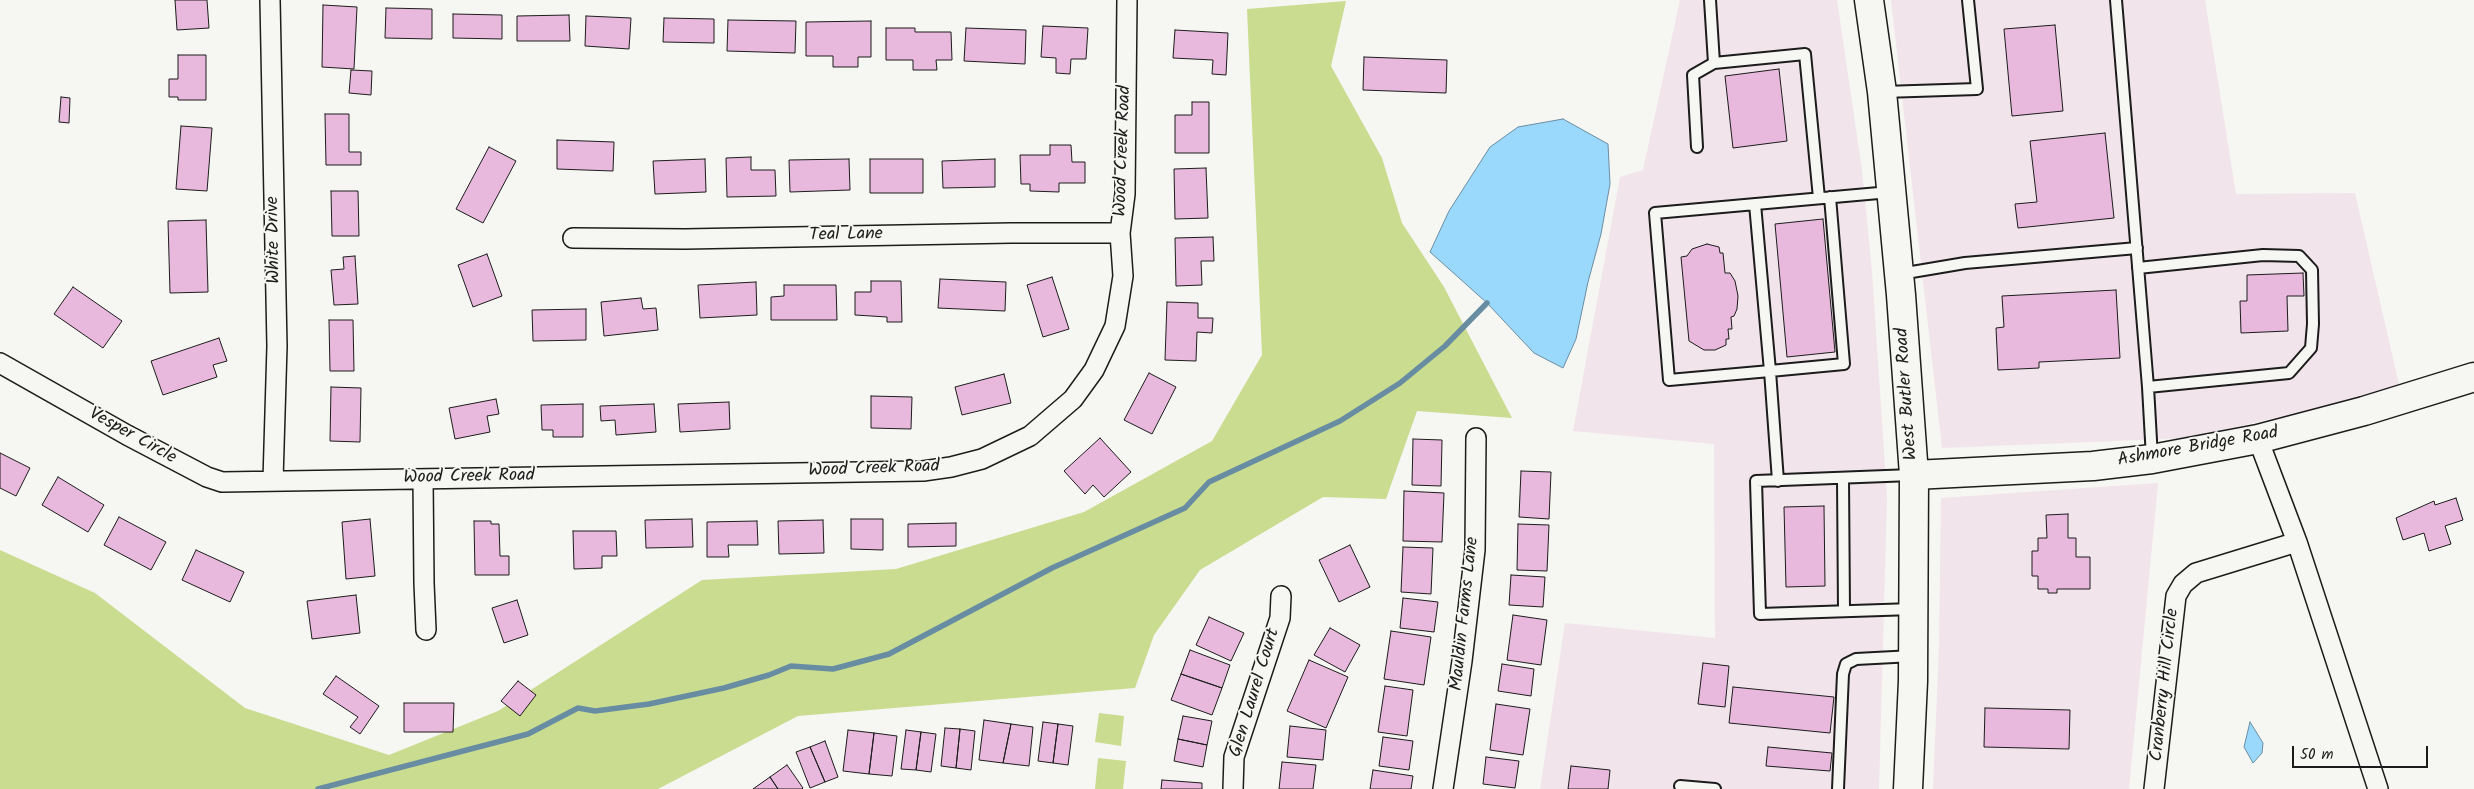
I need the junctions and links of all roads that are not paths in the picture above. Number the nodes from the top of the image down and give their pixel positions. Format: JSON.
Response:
{"nodes":[{"id":1,"x":270,"y":0,"type":"edge"},
{"id":2,"x":1127,"y":0,"type":"edge"},
{"id":3,"x":1710,"y":0,"type":"edge"},
{"id":4,"x":1869,"y":0,"type":"edge"},
{"id":5,"x":1968,"y":0,"type":"edge"},
{"id":6,"x":2116,"y":0,"type":"edge"},
{"id":7,"x":1714,"y":63,"type":"junction"},
{"id":8,"x":1882,"y":92,"type":"junction"},
{"id":9,"x":1697,"y":147,"type":"dead end"},
{"id":10,"x":1890,"y":192,"type":"junction"},
{"id":11,"x":1825,"y":198,"type":"junction"},
{"id":12,"x":1755,"y":204,"type":"junction"},
{"id":13,"x":1120,"y":233,"type":"junction"},
{"id":14,"x":573,"y":238,"type":"dead end"},
{"id":15,"x":2137,"y":248,"type":"junction"},
{"id":16,"x":2138,"y":268,"type":"junction"},
{"id":17,"x":1899,"y":274,"type":"junction"},
{"id":18,"x":0,"y":364,"type":"edge"},
{"id":19,"x":1770,"y":371,"type":"junction"},
{"id":20,"x":2474,"y":377,"type":"edge"},
{"id":21,"x":2148,"y":387,"type":"junction"},
{"id":22,"x":1476,"y":438,"type":"dead end"},
{"id":23,"x":2258,"y":439,"type":"junction"},
{"id":24,"x":2152,"y":459,"type":"junction"},
{"id":25,"x":1914,"y":475,"type":"junction"},
{"id":26,"x":1843,"y":478,"type":"junction"},
{"id":27,"x":423,"y":479,"type":"junction"},
{"id":28,"x":273,"y":480,"type":"junction"},
{"id":29,"x":1778,"y":480,"type":"junction"},
{"id":30,"x":2296,"y":542,"type":"junction"},
{"id":31,"x":1281,"y":596,"type":"dead end"},
{"id":32,"x":1914,"y":609,"type":"junction"},
{"id":33,"x":1844,"y":611,"type":"junction"},
{"id":34,"x":426,"y":630,"type":"dead end"},
{"id":35,"x":1914,"y":656,"type":"junction"},
{"id":36,"x":1680,"y":786,"type":"dead end"},
{"id":37,"x":1233,"y":789,"type":"edge"},
{"id":38,"x":1443,"y":789,"type":"edge"},
{"id":39,"x":1715,"y":789,"type":"edge"},
{"id":40,"x":1838,"y":789,"type":"edge"},
{"id":41,"x":1908,"y":789,"type":"edge"},
{"id":42,"x":2154,"y":789,"type":"edge"},
{"id":43,"x":2378,"y":789,"type":"edge"}],
"edges":[{"from":1,"to":28,"type":"street","name":"White Drive"},
{"from":2,"to":13,"type":"street","name":"Wood Creek Road"},
{"from":3,"to":7,"type":"lane"},
{"from":4,"to":8,"type":"main road","name":"West Butler Road"},
{"from":5,"to":8,"type":"lane"},
{"from":6,"to":15,"type":"lane"},
{"from":7,"to":9,"type":"lane"},
{"from":7,"to":11,"type":"lane"},
{"from":8,"to":10,"type":"main road","name":"West Butler Road"},
{"from":10,"to":11,"type":"lane"},
{"from":10,"to":17,"type":"main road","name":"West Butler Road"},
{"from":11,"to":12,"type":"lane"},
{"from":11,"to":19,"type":"lane"},
{"from":12,"to":19,"type":"lane"},
{"from":12,"to":19,"type":"lane"},
{"from":13,"to":14,"type":"street","name":"Teal Lane"},
{"from":13,"to":27,"type":"street","name":"Wood Creek Road"},
{"from":15,"to":16,"type":"lane"},
{"from":15,"to":17,"type":"lane"},
{"from":16,"to":21,"type":"lane"},
{"from":16,"to":21,"type":"lane"},
{"from":17,"to":25,"type":"main road","name":"West Butler Road"},
{"from":18,"to":28,"type":"street","name":"Vesper Circle"},
{"from":19,"to":29,"type":"lane"},
{"from":20,"to":23,"type":"main road","name":"Ashmore Bridge Road"},
{"from":21,"to":24,"type":"lane"},
{"from":22,"to":38,"type":"street","name":"Mauldin Farms Lane"},
{"from":23,"to":24,"type":"main road","name":"Ashmore Bridge Road"},
{"from":23,"to":30,"type":"street"},
{"from":24,"to":25,"type":"main road","name":"Ashmore Bridge Road"},
{"from":25,"to":26,"type":"lane"},
{"from":25,"to":32,"type":"main road","name":"West Butler Road"},
{"from":26,"to":29,"type":"lane"},
{"from":26,"to":33,"type":"lane"},
{"from":27,"to":28,"type":"street","name":"Wood Creek Road"},
{"from":27,"to":34,"type":"street"},
{"from":29,"to":33,"type":"lane"},
{"from":30,"to":42,"type":"street","name":"Cranberry Hill Circle"},
{"from":30,"to":43,"type":"street"},
{"from":31,"to":37,"type":"street","name":"Glen Laurel Court"},
{"from":32,"to":33,"type":"lane"},
{"from":32,"to":35,"type":"main road","name":"West Butler Road"},
{"from":35,"to":40,"type":"lane"},
{"from":35,"to":41,"type":"main road","name":"West Butler Road"},
{"from":36,"to":39,"type":"lane"}]}
